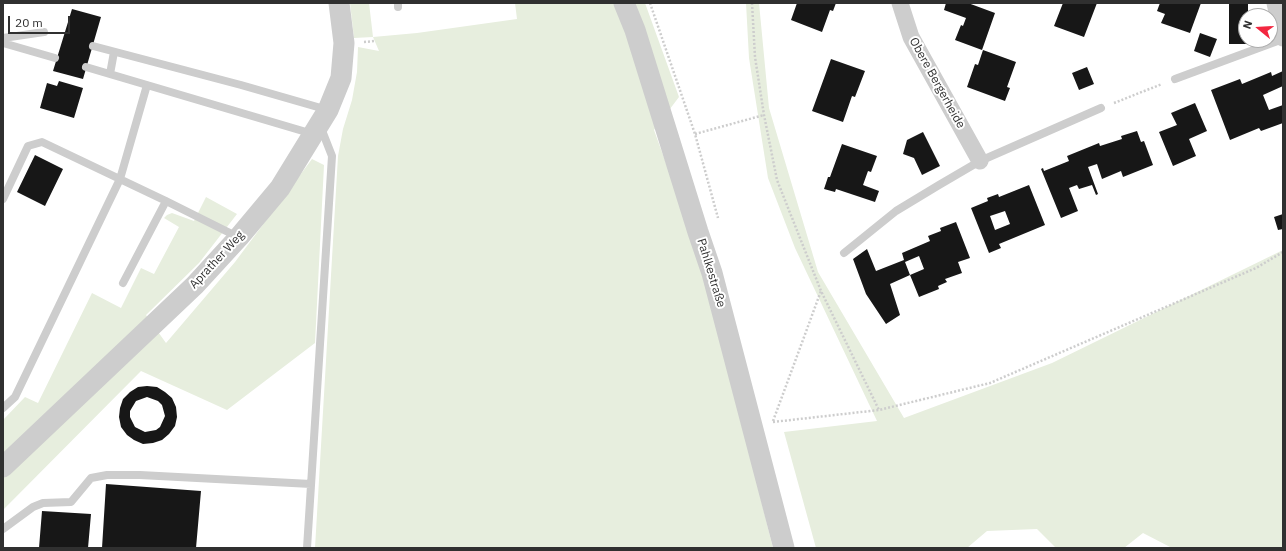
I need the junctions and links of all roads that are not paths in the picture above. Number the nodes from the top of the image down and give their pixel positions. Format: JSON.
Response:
{"nodes":[{"id":1,"x":339,"y":3,"type":"edge"},
{"id":2,"x":624,"y":3,"type":"edge"},
{"id":3,"x":900,"y":3,"type":"edge"},
{"id":4,"x":1275,"y":3,"type":"edge"},
{"id":5,"x":44,"y":32,"type":"dead end"},
{"id":6,"x":3,"y":38,"type":"edge"},
{"id":7,"x":1283,"y":38,"type":"edge"},
{"id":8,"x":3,"y":44,"type":"edge"},
{"id":9,"x":93,"y":46,"type":"dead end"},
{"id":10,"x":114,"y":52,"type":"junction"},
{"id":11,"x":55,"y":58,"type":"dead end"},
{"id":12,"x":86,"y":67,"type":"dead end"},
{"id":13,"x":110,"y":74,"type":"junction"},
{"id":14,"x":1175,"y":79,"type":"road end"},
{"id":15,"x":147,"y":85,"type":"junction"},
{"id":16,"x":1101,"y":108,"type":"road end"},
{"id":17,"x":321,"y":123,"type":"junction"},
{"id":18,"x":980,"y":161,"type":"junction"},
{"id":19,"x":120,"y":178,"type":"junction"},
{"id":20,"x":3,"y":199,"type":"edge"},
{"id":21,"x":166,"y":201,"type":"junction"},
{"id":22,"x":239,"y":237,"type":"junction"},
{"id":23,"x":844,"y":253,"type":"dead end"},
{"id":24,"x":123,"y":283,"type":"dead end"},
{"id":25,"x":3,"y":408,"type":"edge"},
{"id":26,"x":3,"y":467,"type":"edge"},
{"id":27,"x":311,"y":484,"type":"junction"},
{"id":28,"x":3,"y":529,"type":"edge"},
{"id":29,"x":307,"y":548,"type":"edge"},
{"id":30,"x":784,"y":548,"type":"edge"}],
"edges":[{"from":1,"to":17,"type":"street","name":"Aprather Weg"},
{"from":2,"to":30,"type":"street","name":"Pahlkestraße"},
{"from":3,"to":18,"type":"street","name":"Obere Bergerheide"},
{"from":4,"to":7,"type":"street"},
{"from":5,"to":6,"type":"lane"},
{"from":7,"to":14,"type":"lane"},
{"from":8,"to":11,"type":"lane"},
{"from":9,"to":10,"type":"lane"},
{"from":10,"to":13,"type":"lane"},
{"from":10,"to":17,"type":"lane"},
{"from":12,"to":13,"type":"lane"},
{"from":13,"to":15,"type":"lane"},
{"from":15,"to":17,"type":"lane"},
{"from":15,"to":19,"type":"lane"},
{"from":16,"to":18,"type":"lane"},
{"from":17,"to":22,"type":"street","name":"Aprather Weg"},
{"from":17,"to":27,"type":"lane"},
{"from":18,"to":23,"type":"lane"},
{"from":19,"to":20,"type":"lane"},
{"from":19,"to":21,"type":"lane"},
{"from":19,"to":25,"type":"lane"},
{"from":21,"to":22,"type":"lane"},
{"from":21,"to":24,"type":"lane"},
{"from":22,"to":26,"type":"street","name":"Aprather Weg"},
{"from":27,"to":28,"type":"lane"},
{"from":27,"to":29,"type":"lane"}]}
